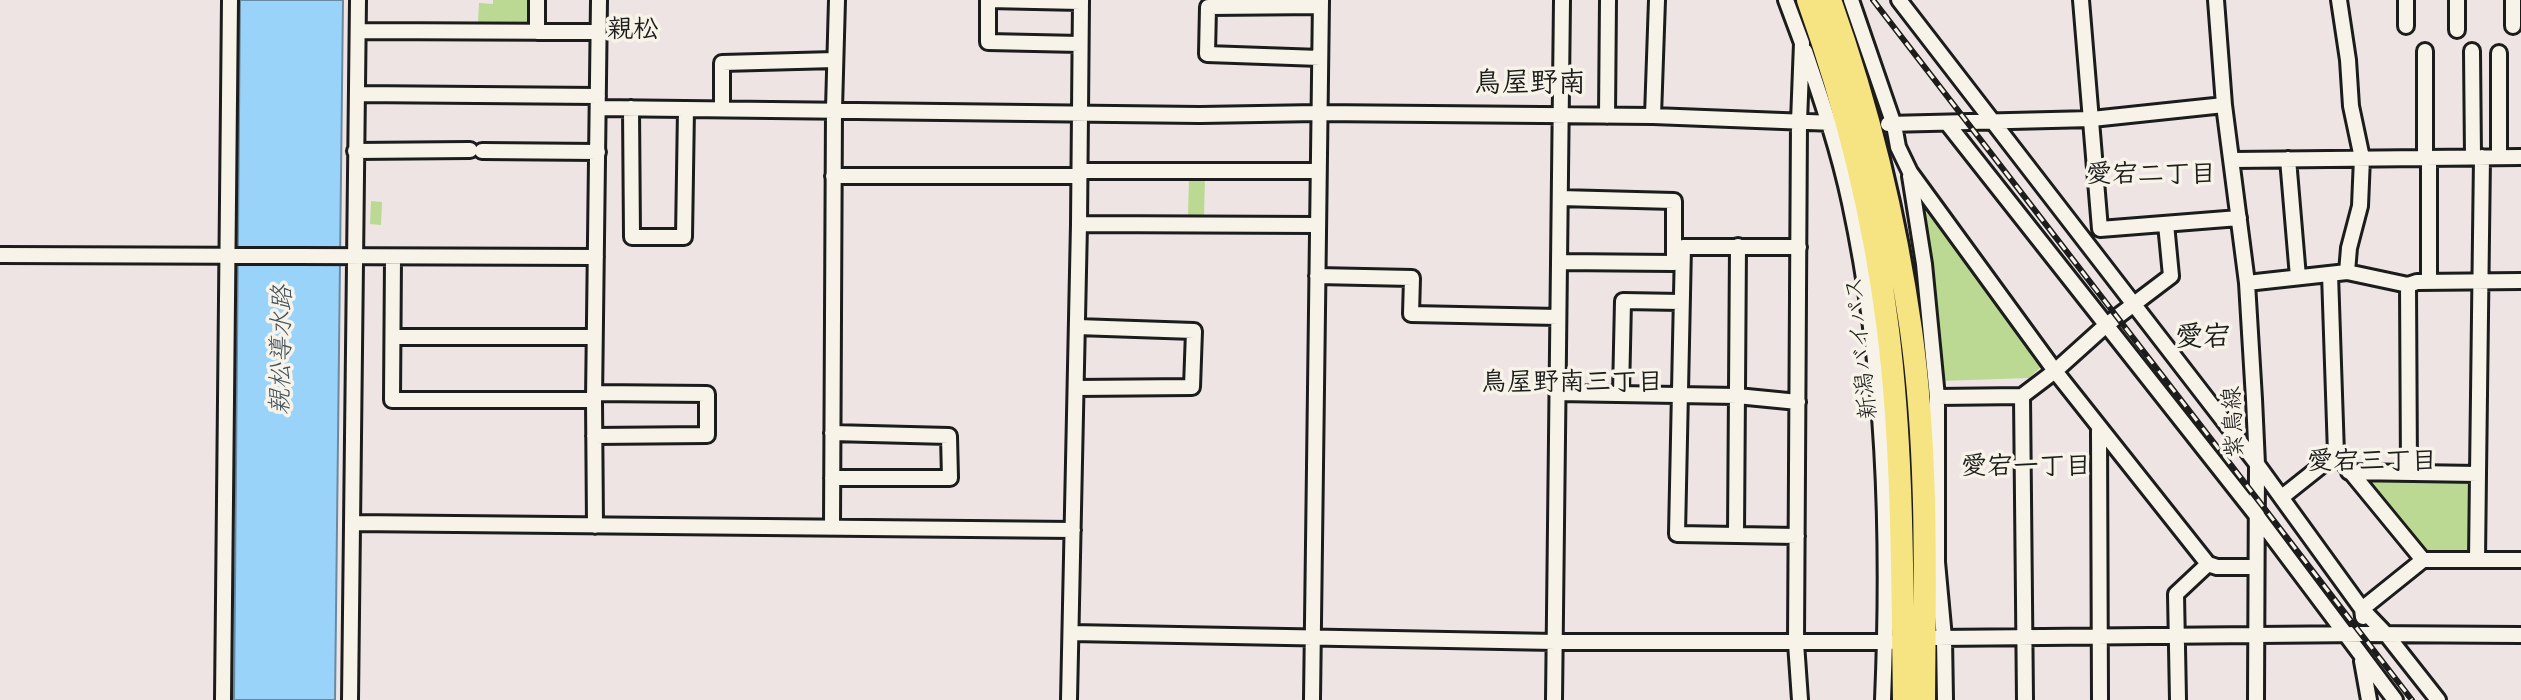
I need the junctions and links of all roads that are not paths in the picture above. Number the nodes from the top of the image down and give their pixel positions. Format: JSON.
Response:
{"nodes":[{"id":1,"x":230,"y":0,"type":"edge"},
{"id":2,"x":358,"y":0,"type":"edge"},
{"id":3,"x":537,"y":0,"type":"edge"},
{"id":4,"x":599,"y":0,"type":"edge"},
{"id":5,"x":837,"y":0,"type":"edge"},
{"id":6,"x":1562,"y":0,"type":"edge"},
{"id":7,"x":1608,"y":0,"type":"edge"},
{"id":8,"x":1657,"y":0,"type":"edge"},
{"id":9,"x":1786,"y":0,"type":"edge"},
{"id":10,"x":1808,"y":0,"type":"edge"},
{"id":11,"x":1830,"y":0,"type":"edge"},
{"id":12,"x":1851,"y":0,"type":"edge"},
{"id":13,"x":1899,"y":0,"type":"edge"},
{"id":14,"x":2081,"y":0,"type":"edge"},
{"id":15,"x":2216,"y":0,"type":"edge"},
{"id":16,"x":2339,"y":0,"type":"edge"},
{"id":17,"x":2406,"y":0,"type":"edge"},
{"id":18,"x":2457,"y":0,"type":"edge"},
{"id":19,"x":2513,"y":0,"type":"edge"},
{"id":20,"x":1081,"y":1,"type":"edge"},
{"id":21,"x":1321,"y":3,"type":"edge"},
{"id":22,"x":2406,"y":26,"type":"dead end"},
{"id":23,"x":2513,"y":26,"type":"dead end"},
{"id":24,"x":2457,"y":30,"type":"dead end"},
{"id":25,"x":358,"y":31,"type":"junction"},
{"id":26,"x":537,"y":32,"type":"junction"},
{"id":27,"x":598,"y":32,"type":"junction"},
{"id":28,"x":1802,"y":43,"type":"junction"},
{"id":29,"x":1080,"y":44,"type":"junction"},
{"id":30,"x":2425,"y":51,"type":"dead end"},
{"id":31,"x":2472,"y":51,"type":"dead end"},
{"id":32,"x":2499,"y":53,"type":"dead end"},
{"id":33,"x":1320,"y":58,"type":"junction"},
{"id":34,"x":835,"y":60,"type":"junction"},
{"id":35,"x":357,"y":94,"type":"junction"},
{"id":36,"x":598,"y":102,"type":"junction"},
{"id":37,"x":2224,"y":105,"type":"junction"},
{"id":38,"x":631,"y":108,"type":"junction"},
{"id":39,"x":686,"y":109,"type":"junction"},
{"id":40,"x":722,"y":109,"type":"junction"},
{"id":41,"x":834,"y":109,"type":"junction"},
{"id":42,"x":1079,"y":113,"type":"junction"},
{"id":43,"x":1318,"y":113,"type":"junction"},
{"id":44,"x":1561,"y":116,"type":"junction"},
{"id":45,"x":1607,"y":116,"type":"junction"},
{"id":46,"x":1653,"y":116,"type":"junction"},
{"id":47,"x":2092,"y":119,"type":"junction"},
{"id":48,"x":1799,"y":122,"type":"junction"},
{"id":49,"x":1992,"y":122,"type":"junction"},
{"id":50,"x":1832,"y":123,"type":"junction"},
{"id":51,"x":1947,"y":123,"type":"junction"},
{"id":52,"x":1888,"y":124,"type":"junction"},
{"id":53,"x":355,"y":151,"type":"junction"},
{"id":54,"x":598,"y":152,"type":"junction"},
{"id":55,"x":2478,"y":157,"type":"junction"},
{"id":56,"x":2499,"y":157,"type":"junction"},
{"id":57,"x":2521,"y":157,"type":"edge"},
{"id":58,"x":2362,"y":158,"type":"junction"},
{"id":59,"x":2427,"y":158,"type":"junction"},
{"id":60,"x":2288,"y":159,"type":"junction"},
{"id":61,"x":2233,"y":160,"type":"junction"},
{"id":62,"x":1318,"y":171,"type":"junction"},
{"id":63,"x":1910,"y":172,"type":"junction"},
{"id":64,"x":1080,"y":174,"type":"junction"},
{"id":65,"x":833,"y":176,"type":"junction"},
{"id":66,"x":1560,"y":198,"type":"junction"},
{"id":67,"x":2239,"y":218,"type":"junction"},
{"id":68,"x":1079,"y":224,"type":"junction"},
{"id":69,"x":2166,"y":224,"type":"junction"},
{"id":70,"x":1317,"y":225,"type":"junction"},
{"id":71,"x":1738,"y":246,"type":"junction"},
{"id":72,"x":1799,"y":247,"type":"junction"},
{"id":73,"x":0,"y":255,"type":"edge"},
{"id":74,"x":230,"y":257,"type":"junction"},
{"id":75,"x":393,"y":257,"type":"junction"},
{"id":76,"x":596,"y":257,"type":"junction"},
{"id":77,"x":349,"y":258,"type":"junction"},
{"id":78,"x":1559,"y":262,"type":"junction"},
{"id":79,"x":2347,"y":272,"type":"junction"},
{"id":80,"x":2330,"y":274,"type":"junction"},
{"id":81,"x":1317,"y":276,"type":"junction"},
{"id":82,"x":2298,"y":277,"type":"junction"},
{"id":83,"x":2521,"y":281,"type":"edge"},
{"id":84,"x":2429,"y":282,"type":"junction"},
{"id":85,"x":2480,"y":282,"type":"junction"},
{"id":86,"x":2247,"y":283,"type":"junction"},
{"id":87,"x":2408,"y":285,"type":"junction"},
{"id":88,"x":1681,"y":302,"type":"junction"},
{"id":89,"x":2134,"y":305,"type":"junction"},
{"id":90,"x":1558,"y":317,"type":"junction"},
{"id":91,"x":2105,"y":326,"type":"junction"},
{"id":92,"x":1077,"y":327,"type":"junction"},
{"id":93,"x":393,"y":337,"type":"junction"},
{"id":94,"x":594,"y":337,"type":"junction"},
{"id":95,"x":2055,"y":371,"type":"junction"},
{"id":96,"x":1076,"y":388,"type":"junction"},
{"id":97,"x":1558,"y":393,"type":"junction"},
{"id":98,"x":1621,"y":393,"type":"junction"},
{"id":99,"x":594,"y":396,"type":"junction"},
{"id":100,"x":1737,"y":396,"type":"junction"},
{"id":101,"x":2022,"y":396,"type":"junction"},
{"id":102,"x":1679,"y":397,"type":"junction"},
{"id":103,"x":1937,"y":397,"type":"junction"},
{"id":104,"x":1798,"y":402,"type":"junction"},
{"id":105,"x":2099,"y":430,"type":"junction"},
{"id":106,"x":832,"y":433,"type":"junction"},
{"id":107,"x":594,"y":436,"type":"junction"},
{"id":108,"x":2336,"y":454,"type":"junction"},
{"id":109,"x":2257,"y":464,"type":"junction"},
{"id":110,"x":2349,"y":472,"type":"junction"},
{"id":111,"x":2409,"y":473,"type":"junction"},
{"id":112,"x":2478,"y":474,"type":"junction"},
{"id":113,"x":832,"y":478,"type":"junction"},
{"id":114,"x":2282,"y":497,"type":"junction"},
{"id":115,"x":2257,"y":516,"type":"junction"},
{"id":116,"x":353,"y":523,"type":"junction"},
{"id":117,"x":595,"y":526,"type":"junction"},
{"id":118,"x":832,"y":526,"type":"junction"},
{"id":119,"x":1073,"y":530,"type":"junction"},
{"id":120,"x":1736,"y":534,"type":"junction"},
{"id":121,"x":1797,"y":536,"type":"junction"},
{"id":122,"x":2423,"y":560,"type":"junction"},
{"id":123,"x":2477,"y":560,"type":"junction"},
{"id":124,"x":2521,"y":560,"type":"edge"},
{"id":125,"x":2208,"y":564,"type":"junction"},
{"id":126,"x":2255,"y":567,"type":"junction"},
{"id":127,"x":1925,"y":572,"type":"junction"},
{"id":128,"x":2362,"y":609,"type":"junction"},
{"id":129,"x":1071,"y":633,"type":"junction"},
{"id":130,"x":2343,"y":634,"type":"junction"},
{"id":131,"x":2364,"y":634,"type":"junction"},
{"id":132,"x":2386,"y":634,"type":"junction"},
{"id":133,"x":2255,"y":635,"type":"junction"},
{"id":134,"x":2521,"y":635,"type":"edge"},
{"id":135,"x":2177,"y":636,"type":"junction"},
{"id":136,"x":2024,"y":637,"type":"junction"},
{"id":137,"x":2099,"y":637,"type":"junction"},
{"id":138,"x":1313,"y":638,"type":"junction"},
{"id":139,"x":1940,"y":638,"type":"junction"},
{"id":140,"x":1555,"y":642,"type":"junction"},
{"id":141,"x":1888,"y":642,"type":"junction"},
{"id":142,"x":1796,"y":643,"type":"junction"},
{"id":143,"x":2361,"y":657,"type":"junction"},
{"id":144,"x":223,"y":700,"type":"edge"},
{"id":145,"x":350,"y":700,"type":"edge"},
{"id":146,"x":1069,"y":700,"type":"edge"},
{"id":147,"x":1312,"y":700,"type":"edge"},
{"id":148,"x":1554,"y":700,"type":"edge"},
{"id":149,"x":1800,"y":700,"type":"edge"},
{"id":150,"x":1883,"y":700,"type":"edge"},
{"id":151,"x":1902,"y":700,"type":"edge"},
{"id":152,"x":1924,"y":700,"type":"edge"},
{"id":153,"x":1936,"y":700,"type":"edge"},
{"id":154,"x":1945,"y":700,"type":"edge"},
{"id":155,"x":2025,"y":700,"type":"edge"},
{"id":156,"x":2100,"y":700,"type":"edge"},
{"id":157,"x":2178,"y":700,"type":"edge"},
{"id":158,"x":2256,"y":700,"type":"edge"},
{"id":159,"x":2369,"y":700,"type":"edge"},
{"id":160,"x":2395,"y":700,"type":"edge"},
{"id":161,"x":2438,"y":700,"type":"edge"}],
"edges":[{"from":1,"to":74,"type":"street"},
{"from":2,"to":25,"type":"street"},
{"from":3,"to":26,"type":"street"},
{"from":4,"to":27,"type":"street"},
{"from":5,"to":34,"type":"street"},
{"from":6,"to":44,"type":"street"},
{"from":7,"to":45,"type":"street"},
{"from":8,"to":46,"type":"street"},
{"from":9,"to":28,"type":"street"},
{"from":10,"to":151,"type":"highway","name":"新潟バイパス"},
{"from":11,"to":127,"type":"highway","name":"新潟バイパス"},
{"from":12,"to":52,"type":"street"},
{"from":13,"to":49,"type":"street"},
{"from":14,"to":47,"type":"street"},
{"from":15,"to":37,"type":"street","name":"紫鳥線"},
{"from":16,"to":58,"type":"street"},
{"from":17,"to":22,"type":"street"},
{"from":18,"to":24,"type":"street"},
{"from":19,"to":23,"type":"street"},
{"from":20,"to":29,"type":"street"},
{"from":20,"to":29,"type":"street"},
{"from":21,"to":33,"type":"street"},
{"from":21,"to":33,"type":"street"},
{"from":25,"to":26,"type":"street"},
{"from":25,"to":35,"type":"street"},
{"from":26,"to":27,"type":"street"},
{"from":27,"to":36,"type":"street"},
{"from":28,"to":48,"type":"street"},
{"from":28,"to":50,"type":"street"},
{"from":29,"to":42,"type":"street"},
{"from":30,"to":59,"type":"street"},
{"from":31,"to":55,"type":"street"},
{"from":32,"to":56,"type":"street"},
{"from":33,"to":43,"type":"street"},
{"from":34,"to":40,"type":"street"},
{"from":34,"to":41,"type":"street"},
{"from":35,"to":36,"type":"street"},
{"from":35,"to":53,"type":"street"},
{"from":36,"to":38,"type":"street"},
{"from":36,"to":54,"type":"street"},
{"from":37,"to":47,"type":"street"},
{"from":37,"to":61,"type":"street","name":"紫鳥線"},
{"from":38,"to":39,"type":"street"},
{"from":38,"to":39,"type":"street"},
{"from":39,"to":40,"type":"street"},
{"from":40,"to":41,"type":"street"},
{"from":41,"to":42,"type":"street"},
{"from":41,"to":65,"type":"street"},
{"from":42,"to":43,"type":"street"},
{"from":42,"to":64,"type":"street"},
{"from":43,"to":44,"type":"street"},
{"from":43,"to":62,"type":"street"},
{"from":44,"to":45,"type":"street"},
{"from":44,"to":66,"type":"street"},
{"from":45,"to":46,"type":"street"},
{"from":46,"to":48,"type":"street"},
{"from":47,"to":49,"type":"street"},
{"from":47,"to":69,"type":"street"},
{"from":48,"to":50,"type":"street"},
{"from":48,"to":72,"type":"street"},
{"from":49,"to":51,"type":"street"},
{"from":49,"to":89,"type":"street"},
{"from":50,"to":141,"type":"street"},
{"from":51,"to":52,"type":"street"},
{"from":51,"to":91,"type":"street"},
{"from":52,"to":63,"type":"street"},
{"from":53,"to":54,"type":"street"},
{"from":53,"to":77,"type":"street"},
{"from":54,"to":76,"type":"street"},
{"from":55,"to":56,"type":"street"},
{"from":55,"to":59,"type":"street"},
{"from":55,"to":85,"type":"street"},
{"from":56,"to":57,"type":"street"},
{"from":58,"to":59,"type":"street"},
{"from":58,"to":60,"type":"street"},
{"from":58,"to":79,"type":"street"},
{"from":59,"to":84,"type":"street"},
{"from":60,"to":61,"type":"street"},
{"from":60,"to":82,"type":"street"},
{"from":61,"to":67,"type":"street","name":"紫鳥線"},
{"from":62,"to":64,"type":"street"},
{"from":62,"to":70,"type":"street"},
{"from":63,"to":95,"type":"street"},
{"from":63,"to":103,"type":"street"},
{"from":64,"to":65,"type":"street"},
{"from":64,"to":68,"type":"street"},
{"from":65,"to":106,"type":"street"},
{"from":66,"to":78,"type":"street"},
{"from":66,"to":78,"type":"street"},
{"from":67,"to":69,"type":"street"},
{"from":67,"to":86,"type":"street","name":"紫鳥線"},
{"from":68,"to":70,"type":"street"},
{"from":68,"to":92,"type":"street"},
{"from":69,"to":89,"type":"street"},
{"from":70,"to":81,"type":"street"},
{"from":71,"to":72,"type":"street"},
{"from":71,"to":88,"type":"street"},
{"from":71,"to":100,"type":"street"},
{"from":72,"to":104,"type":"street"},
{"from":73,"to":74,"type":"street"},
{"from":74,"to":77,"type":"street"},
{"from":74,"to":144,"type":"street"},
{"from":75,"to":76,"type":"street"},
{"from":75,"to":77,"type":"street"},
{"from":75,"to":93,"type":"street"},
{"from":76,"to":94,"type":"street"},
{"from":77,"to":116,"type":"street"},
{"from":78,"to":90,"type":"street"},
{"from":79,"to":80,"type":"street"},
{"from":79,"to":87,"type":"street"},
{"from":80,"to":82,"type":"street"},
{"from":80,"to":108,"type":"street"},
{"from":81,"to":90,"type":"street"},
{"from":81,"to":138,"type":"street"},
{"from":82,"to":86,"type":"street"},
{"from":83,"to":85,"type":"street"},
{"from":84,"to":85,"type":"street"},
{"from":84,"to":87,"type":"street"},
{"from":85,"to":112,"type":"street"},
{"from":86,"to":109,"type":"street","name":"紫鳥線"},
{"from":87,"to":111,"type":"street"},
{"from":88,"to":98,"type":"street"},
{"from":88,"to":102,"type":"street"},
{"from":89,"to":91,"type":"street"},
{"from":89,"to":109,"type":"street"},
{"from":90,"to":97,"type":"street"},
{"from":91,"to":95,"type":"street"},
{"from":91,"to":115,"type":"street"},
{"from":92,"to":96,"type":"street"},
{"from":92,"to":96,"type":"street"},
{"from":93,"to":94,"type":"street"},
{"from":93,"to":99,"type":"street"},
{"from":94,"to":99,"type":"street"},
{"from":95,"to":101,"type":"street"},
{"from":95,"to":105,"type":"street"},
{"from":96,"to":119,"type":"street"},
{"from":97,"to":98,"type":"street"},
{"from":97,"to":140,"type":"street"},
{"from":98,"to":102,"type":"street"},
{"from":99,"to":107,"type":"street"},
{"from":99,"to":107,"type":"street"},
{"from":100,"to":102,"type":"street"},
{"from":100,"to":104,"type":"street"},
{"from":100,"to":120,"type":"street"},
{"from":101,"to":103,"type":"street"},
{"from":101,"to":136,"type":"street"},
{"from":102,"to":120,"type":"street"},
{"from":103,"to":139,"type":"street"},
{"from":104,"to":121,"type":"street"},
{"from":105,"to":125,"type":"street"},
{"from":105,"to":137,"type":"street"},
{"from":106,"to":113,"type":"street"},
{"from":106,"to":113,"type":"street"},
{"from":107,"to":117,"type":"street"},
{"from":108,"to":110,"type":"street"},
{"from":108,"to":114,"type":"street"},
{"from":109,"to":114,"type":"street"},
{"from":109,"to":115,"type":"street","name":"紫鳥線"},
{"from":110,"to":111,"type":"street"},
{"from":110,"to":122,"type":"street"},
{"from":111,"to":112,"type":"street"},
{"from":112,"to":123,"type":"street"},
{"from":113,"to":118,"type":"street"},
{"from":114,"to":128,"type":"street"},
{"from":115,"to":126,"type":"street","name":"紫鳥線"},
{"from":115,"to":130,"type":"street"},
{"from":116,"to":117,"type":"street"},
{"from":116,"to":145,"type":"street"},
{"from":117,"to":118,"type":"street"},
{"from":118,"to":119,"type":"street"},
{"from":119,"to":129,"type":"street"},
{"from":120,"to":121,"type":"street"},
{"from":121,"to":142,"type":"street"},
{"from":122,"to":123,"type":"street"},
{"from":122,"to":128,"type":"street"},
{"from":123,"to":124,"type":"street"},
{"from":125,"to":126,"type":"street"},
{"from":125,"to":135,"type":"street"},
{"from":126,"to":133,"type":"street","name":"紫鳥線"},
{"from":127,"to":152,"type":"highway","name":"新潟バイパス"},
{"from":127,"to":153,"type":"highway"},
{"from":128,"to":131,"type":"street"},
{"from":128,"to":132,"type":"street"},
{"from":129,"to":138,"type":"street"},
{"from":129,"to":146,"type":"street"},
{"from":130,"to":131,"type":"street"},
{"from":130,"to":133,"type":"street"},
{"from":130,"to":143,"type":"street"},
{"from":131,"to":132,"type":"street"},
{"from":131,"to":143,"type":"street"},
{"from":132,"to":134,"type":"street"},
{"from":132,"to":161,"type":"street"},
{"from":133,"to":135,"type":"street"},
{"from":133,"to":158,"type":"street","name":"紫鳥線"},
{"from":135,"to":137,"type":"street"},
{"from":135,"to":157,"type":"street"},
{"from":136,"to":137,"type":"street"},
{"from":136,"to":139,"type":"street"},
{"from":136,"to":155,"type":"street"},
{"from":137,"to":156,"type":"street"},
{"from":138,"to":140,"type":"street"},
{"from":138,"to":147,"type":"street"},
{"from":139,"to":154,"type":"street"},
{"from":140,"to":142,"type":"street"},
{"from":140,"to":148,"type":"street"},
{"from":141,"to":142,"type":"street"},
{"from":141,"to":150,"type":"street"},
{"from":142,"to":149,"type":"street"},
{"from":143,"to":159,"type":"street"},
{"from":143,"to":160,"type":"street"}]}
